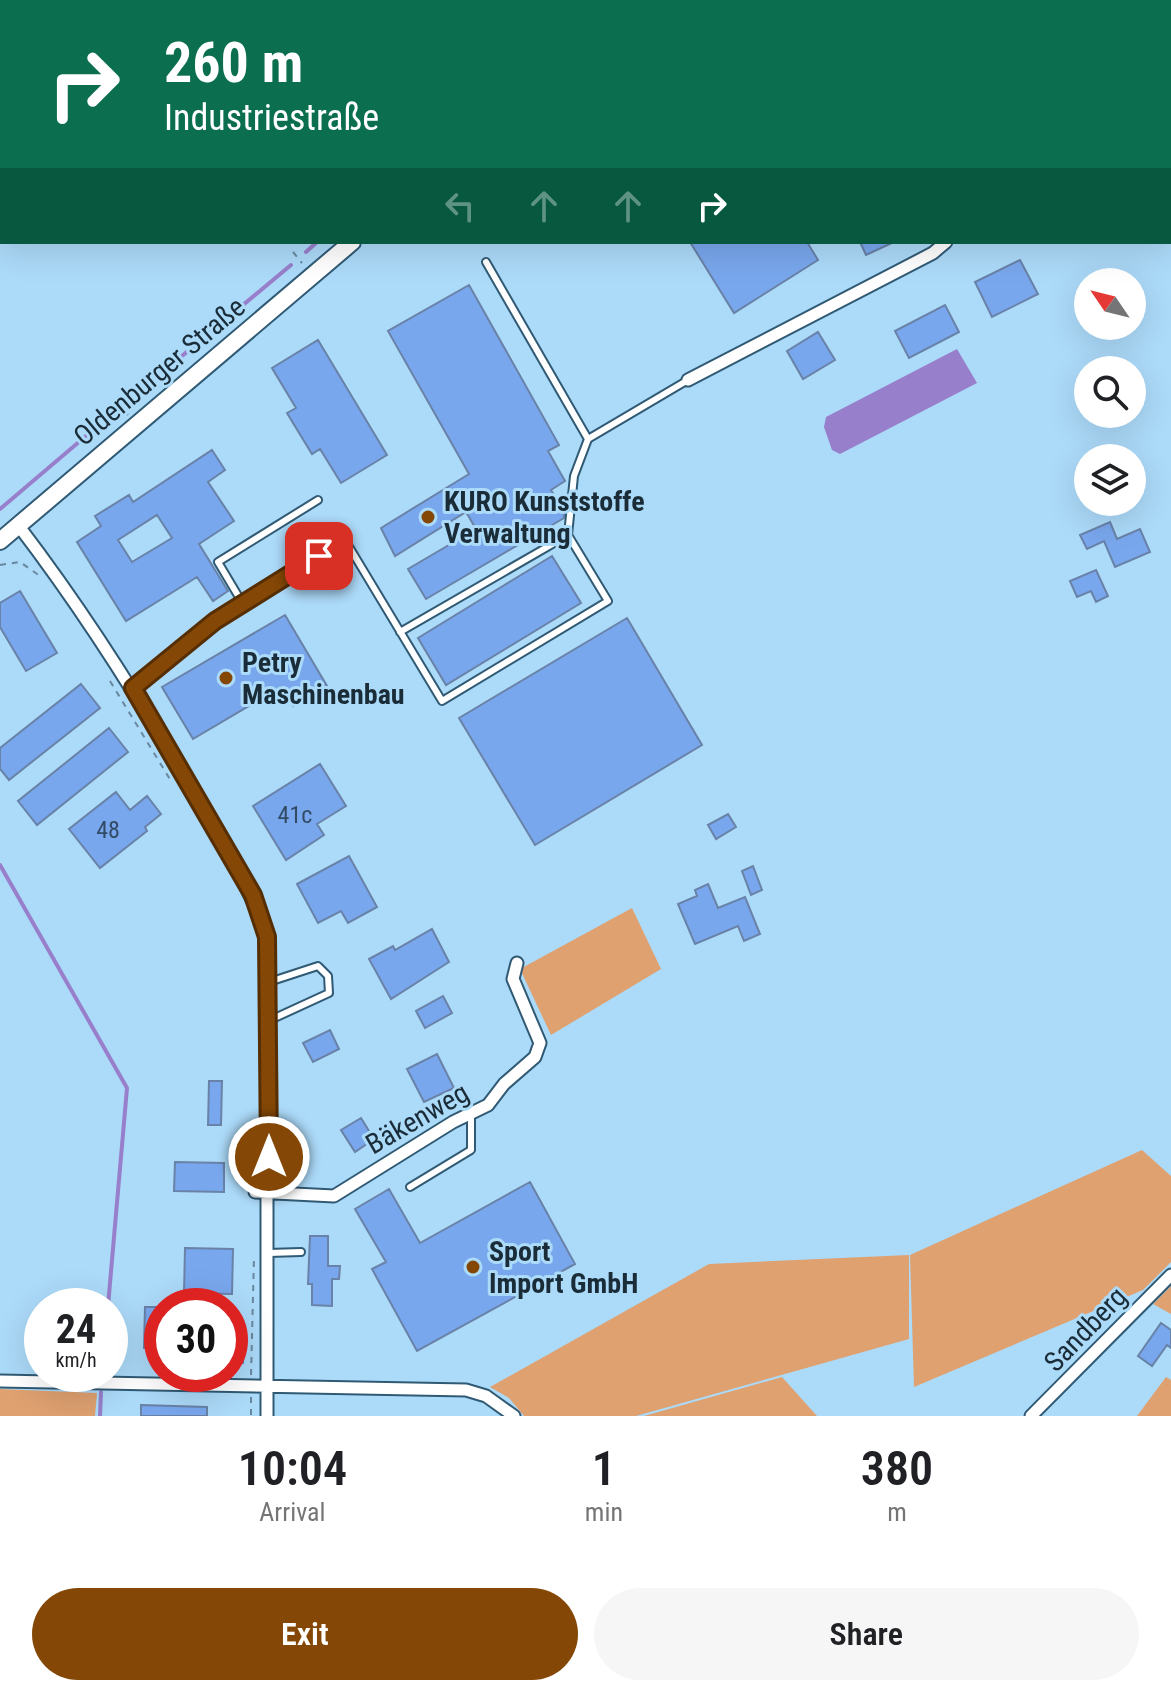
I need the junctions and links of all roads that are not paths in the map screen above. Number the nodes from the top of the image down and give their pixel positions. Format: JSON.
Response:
{"nodes":[{"id":1,"x":350,"y":244,"type":"edge"},
{"id":2,"x":944,"y":244,"type":"edge"},
{"id":3,"x":486,"y":262,"type":"dead end"},
{"id":4,"x":688,"y":380,"type":"joint"},
{"id":5,"x":588,"y":439,"type":"junction"},
{"id":6,"x":318,"y":500,"type":"dead end"},
{"id":7,"x":18,"y":525,"type":"junction"},
{"id":8,"x":568,"y":535,"type":"junction"},
{"id":9,"x":345,"y":540,"type":"joint"},
{"id":10,"x":0,"y":541,"type":"edge"},
{"id":11,"x":243,"y":604,"type":"junction"},
{"id":12,"x":400,"y":632,"type":"junction"},
{"id":13,"x":133,"y":688,"type":"junction"},
{"id":14,"x":517,"y":963,"type":"dead end"},
{"id":15,"x":269,"y":982,"type":"junction"},
{"id":16,"x":268,"y":1021,"type":"junction"},
{"id":17,"x":471,"y":1114,"type":"junction"},
{"id":18,"x":410,"y":1187,"type":"dead end"},
{"id":19,"x":255,"y":1192,"type":"dead end"},
{"id":20,"x":269,"y":1193,"type":"junction"},
{"id":21,"x":301,"y":1252,"type":"dead end"},
{"id":22,"x":268,"y":1253,"type":"junction"},
{"id":23,"x":1171,"y":1275,"type":"edge"},
{"id":24,"x":0,"y":1381,"type":"edge"},
{"id":25,"x":268,"y":1386,"type":"junction"},
{"id":26,"x":267,"y":1416,"type":"edge"},
{"id":27,"x":514,"y":1416,"type":"edge"},
{"id":28,"x":1031,"y":1416,"type":"edge"}],
"edges":[{"from":1,"to":7,"type":"main road","name":"Oldenburger Straße"},
{"from":2,"to":4,"type":"street"},
{"from":3,"to":5,"type":"lane"},
{"from":4,"to":5,"type":"lane"},
{"from":5,"to":8,"type":"lane"},
{"from":6,"to":11,"type":"lane"},
{"from":7,"to":10,"type":"main road","name":"Oldenburger Straße"},
{"from":7,"to":13,"type":"street"},
{"from":8,"to":12,"type":"lane"},
{"from":8,"to":12,"type":"lane"},
{"from":9,"to":11,"type":"street"},
{"from":9,"to":12,"type":"lane"},
{"from":11,"to":13,"type":"street"},
{"from":13,"to":15,"type":"street"},
{"from":14,"to":17,"type":"street","name":"Bäkenweg"},
{"from":15,"to":16,"type":"street"},
{"from":15,"to":16,"type":"lane"},
{"from":16,"to":20,"type":"street"},
{"from":17,"to":18,"type":"lane"},
{"from":17,"to":20,"type":"street","name":"Bäkenweg"},
{"from":19,"to":20,"type":"street","name":"Bäkenweg"},
{"from":20,"to":22,"type":"street"},
{"from":21,"to":22,"type":"lane"},
{"from":22,"to":25,"type":"street"},
{"from":23,"to":28,"type":"street","name":"Sandberg"},
{"from":24,"to":25,"type":"street"},
{"from":25,"to":26,"type":"street"},
{"from":25,"to":27,"type":"street"}]}
